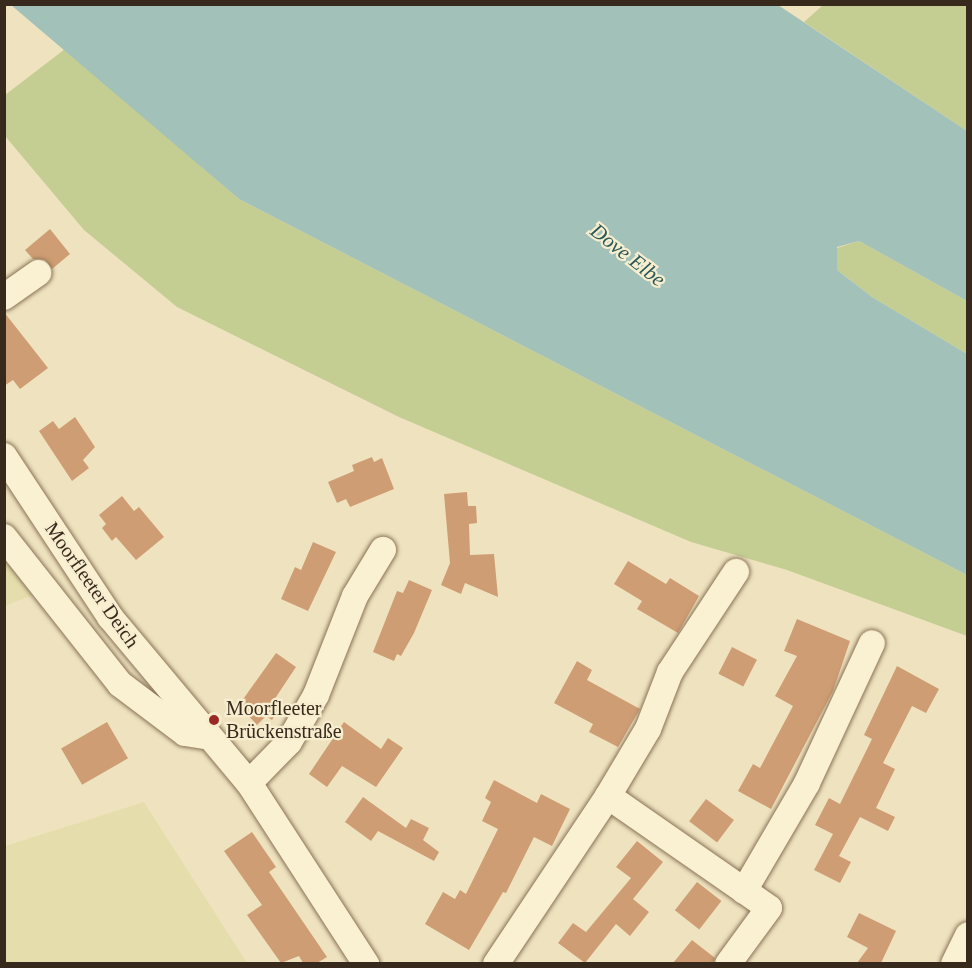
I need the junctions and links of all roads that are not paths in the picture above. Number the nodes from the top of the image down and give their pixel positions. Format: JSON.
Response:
{"nodes":[{"id":1,"x":38,"y":273,"type":"dead end"},
{"id":2,"x":4,"y":297,"type":"edge"},
{"id":3,"x":4,"y":456,"type":"edge"},
{"id":4,"x":4,"y":537,"type":"edge"},
{"id":5,"x":383,"y":550,"type":"dead end"},
{"id":6,"x":736,"y":572,"type":"dead end"},
{"id":7,"x":872,"y":643,"type":"dead end"},
{"id":8,"x":209,"y":737,"type":"junction"},
{"id":9,"x":249,"y":783,"type":"junction"},
{"id":10,"x":608,"y":796,"type":"junction"},
{"id":11,"x":744,"y":891,"type":"junction"},
{"id":12,"x":968,"y":935,"type":"edge"},
{"id":13,"x":366,"y":963,"type":"edge"},
{"id":14,"x":496,"y":963,"type":"edge"},
{"id":15,"x":728,"y":963,"type":"edge"},
{"id":16,"x":954,"y":963,"type":"edge"}],
"edges":[{"from":1,"to":2,"type":"street"},
{"from":3,"to":8,"type":"street","name":"Moorfleeter Deich"},
{"from":4,"to":8,"type":"street","name":"Moorfleeter Deich"},
{"from":5,"to":9,"type":"street"},
{"from":6,"to":10,"type":"street"},
{"from":7,"to":11,"type":"street"},
{"from":8,"to":9,"type":"street","name":"Moorfleeter Deich"},
{"from":9,"to":13,"type":"street","name":"Moorfleeter Deich"},
{"from":10,"to":11,"type":"street"},
{"from":10,"to":14,"type":"street"},
{"from":11,"to":15,"type":"street"},
{"from":12,"to":16,"type":"street"}]}
